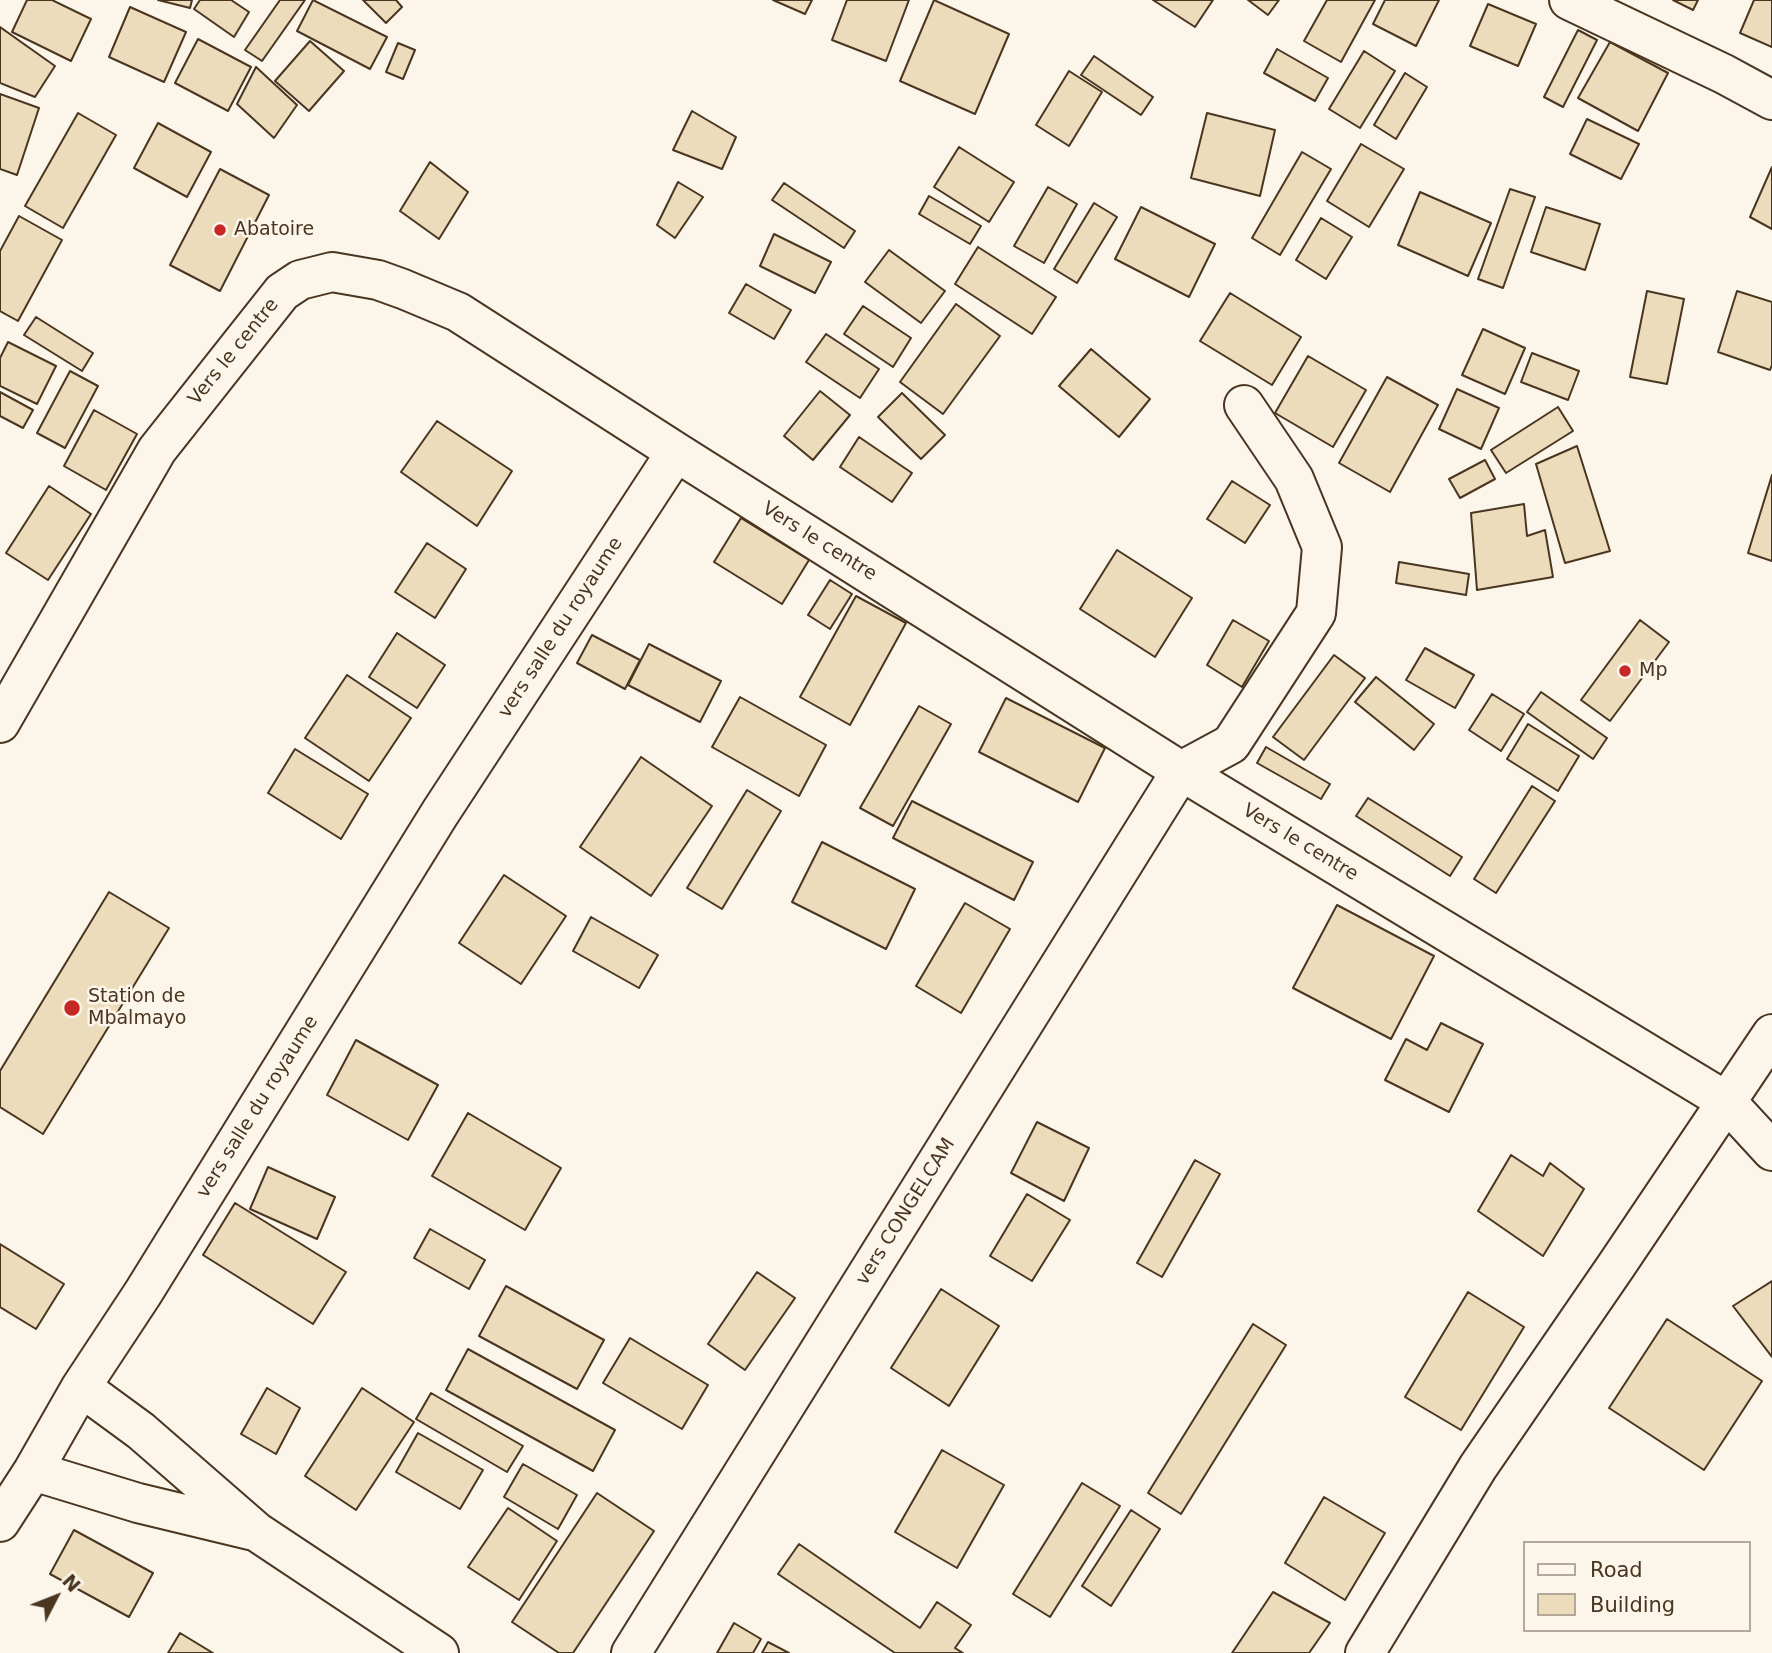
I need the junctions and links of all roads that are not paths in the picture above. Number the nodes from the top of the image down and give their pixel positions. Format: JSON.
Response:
{"nodes":[{"id":1,"x":1570,"y":0,"type":"edge"},
{"id":2,"x":1772,"y":100,"type":"edge"},
{"id":3,"x":1244,"y":405,"type":"dead end"},
{"id":4,"x":676,"y":452,"type":"junction"},
{"id":5,"x":0,"y":723,"type":"edge"},
{"id":6,"x":1181,"y":771,"type":"junction"},
{"id":7,"x":1772,"y":1034,"type":"edge"},
{"id":8,"x":1726,"y":1101,"type":"junction"},
{"id":9,"x":1772,"y":1151,"type":"edge"},
{"id":10,"x":81,"y":1387,"type":"junction"},
{"id":11,"x":33,"y":1471,"type":"junction"},
{"id":12,"x":0,"y":1522,"type":"edge"},
{"id":13,"x":257,"y":1532,"type":"junction"},
{"id":14,"x":439,"y":1653,"type":"edge"},
{"id":15,"x":631,"y":1653,"type":"edge"},
{"id":16,"x":1365,"y":1653,"type":"edge"}],
"edges":[{"from":1,"to":2,"type":"street"},
{"from":3,"to":6,"type":"street"},
{"from":4,"to":5,"type":"street","name":"Vers le centre"},
{"from":4,"to":6,"type":"street","name":"Vers le centre"},
{"from":4,"to":10,"type":"street","name":"vers salle du royaume"},
{"from":6,"to":8,"type":"street","name":"Vers le centre"},
{"from":6,"to":15,"type":"street","name":"vers CONGELCAM"},
{"from":7,"to":8,"type":"street"},
{"from":8,"to":9,"type":"street","name":"Vers le centre"},
{"from":8,"to":16,"type":"street"},
{"from":10,"to":11,"type":"street","name":"vers salle du royaume"},
{"from":10,"to":13,"type":"street"},
{"from":11,"to":12,"type":"street","name":"vers salle du royaume"},
{"from":11,"to":13,"type":"street"},
{"from":13,"to":14,"type":"street"}]}
